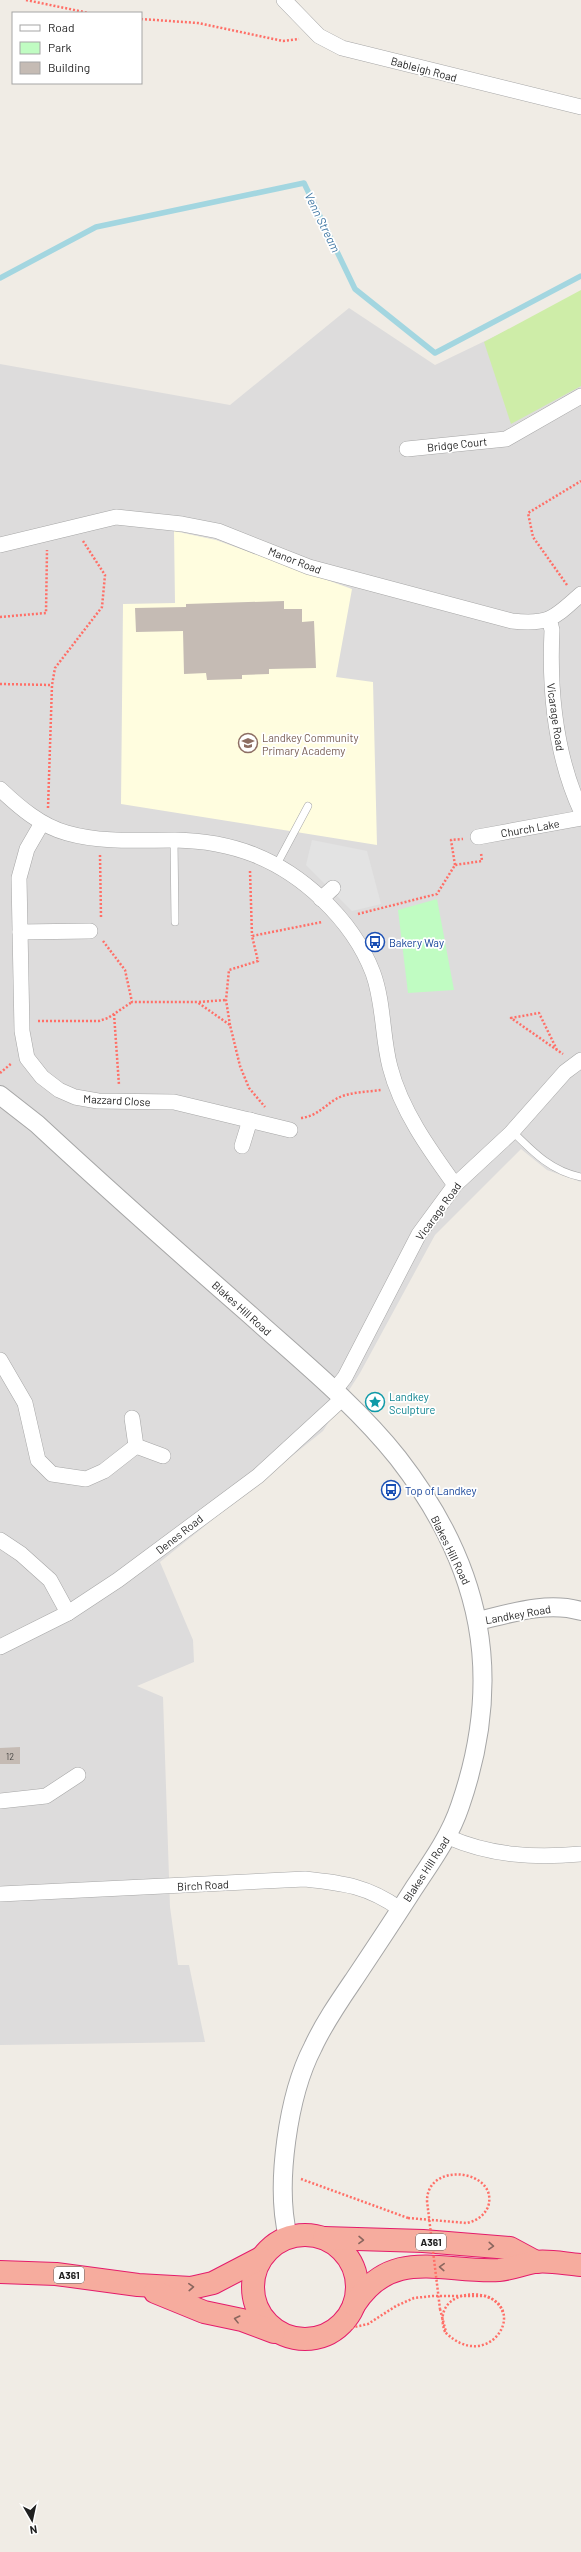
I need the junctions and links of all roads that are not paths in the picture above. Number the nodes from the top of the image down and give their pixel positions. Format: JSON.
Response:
{"nodes":[{"id":1,"x":284,"y":0,"type":"edge"},
{"id":2,"x":581,"y":107,"type":"edge"},
{"id":3,"x":581,"y":396,"type":"edge"},
{"id":4,"x":407,"y":449,"type":"dead end"},
{"id":5,"x":0,"y":545,"type":"edge"},
{"id":6,"x":579,"y":596,"type":"edge"},
{"id":7,"x":549,"y":619,"type":"junction"},
{"id":8,"x":0,"y":789,"type":"edge"},
{"id":9,"x":308,"y":806,"type":"dead end"},
{"id":10,"x":581,"y":811,"type":"edge"},
{"id":11,"x":581,"y":818,"type":"edge"},
{"id":12,"x":45,"y":824,"type":"junction"},
{"id":13,"x":478,"y":837,"type":"road end"},
{"id":14,"x":174,"y":840,"type":"junction"},
{"id":15,"x":277,"y":864,"type":"junction"},
{"id":16,"x":333,"y":888,"type":"dead end"},
{"id":17,"x":321,"y":899,"type":"junction"},
{"id":18,"x":175,"y":922,"type":"dead end"},
{"id":19,"x":98,"y":930,"type":"road end"},
{"id":20,"x":20,"y":932,"type":"junction"},
{"id":21,"x":579,"y":1062,"type":"edge"},
{"id":22,"x":0,"y":1095,"type":"edge"},
{"id":23,"x":250,"y":1120,"type":"junction"},
{"id":24,"x":293,"y":1125,"type":"road end"},
{"id":25,"x":512,"y":1131,"type":"junction"},
{"id":26,"x":242,"y":1146,"type":"dead end"},
{"id":27,"x":581,"y":1177,"type":"edge"},
{"id":28,"x":455,"y":1185,"type":"junction"},
{"id":29,"x":0,"y":1360,"type":"edge"},
{"id":30,"x":338,"y":1395,"type":"junction"},
{"id":31,"x":132,"y":1418,"type":"dead end"},
{"id":32,"x":136,"y":1446,"type":"junction"},
{"id":33,"x":163,"y":1456,"type":"dead end"},
{"id":34,"x":0,"y":1540,"type":"edge"},
{"id":35,"x":581,"y":1611,"type":"edge"},
{"id":36,"x":68,"y":1613,"type":"junction"},
{"id":37,"x":478,"y":1620,"type":"junction"},
{"id":38,"x":0,"y":1647,"type":"edge"},
{"id":39,"x":78,"y":1775,"type":"dead end"},
{"id":40,"x":0,"y":1801,"type":"edge"},
{"id":41,"x":448,"y":1836,"type":"junction"},
{"id":42,"x":581,"y":1854,"type":"edge"},
{"id":43,"x":0,"y":1894,"type":"edge"},
{"id":44,"x":400,"y":1909,"type":"junction"},
{"id":45,"x":288,"y":2237,"type":"junction"},
{"id":46,"x":323,"y":2238,"type":"junction"},
{"id":47,"x":261,"y":2258,"type":"junction"},
{"id":48,"x":536,"y":2262,"type":"junction"},
{"id":49,"x":581,"y":2265,"type":"edge"},
{"id":50,"x":0,"y":2272,"type":"edge"},
{"id":51,"x":138,"y":2285,"type":"junction"},
{"id":52,"x":354,"y":2305,"type":"junction"},
{"id":53,"x":287,"y":2336,"type":"junction"}],
"edges":[{"from":1,"to":2,"type":"street","name":"Bableigh Road"},
{"from":3,"to":4,"type":"street","name":"Bridge Court"},
{"from":5,"to":7,"type":"street","name":"Manor Road"},
{"from":6,"to":7,"type":"street","name":"Manor Road"},
{"from":7,"to":10,"type":"street","name":"Vicarage Road"},
{"from":8,"to":12,"type":"street"},
{"from":9,"to":15,"type":"lane"},
{"from":11,"to":13,"type":"street","name":"Church Lake"},
{"from":12,"to":14,"type":"street"},
{"from":12,"to":20,"type":"street","name":"Mazzard Close"},
{"from":14,"to":15,"type":"street"},
{"from":14,"to":18,"type":"lane"},
{"from":15,"to":17,"type":"street"},
{"from":16,"to":17,"type":"street"},
{"from":17,"to":28,"type":"street"},
{"from":19,"to":20,"type":"street"},
{"from":20,"to":23,"type":"street","name":"Mazzard Close"},
{"from":21,"to":25,"type":"street","name":"Vicarage Road"},
{"from":22,"to":30,"type":"street","name":"Blakes Hill Road"},
{"from":23,"to":24,"type":"street","name":"Mazzard Close"},
{"from":23,"to":26,"type":"street"},
{"from":25,"to":27,"type":"lane"},
{"from":25,"to":28,"type":"street","name":"Vicarage Road"},
{"from":28,"to":30,"type":"street","name":"Vicarage Road"},
{"from":29,"to":32,"type":"street"},
{"from":30,"to":36,"type":"street","name":"Denes Road"},
{"from":30,"to":37,"type":"street","name":"Blakes Hill Road"},
{"from":31,"to":32,"type":"street"},
{"from":32,"to":33,"type":"street"},
{"from":34,"to":36,"type":"street"},
{"from":35,"to":37,"type":"street","name":"Landkey Road"},
{"from":36,"to":38,"type":"street","name":"Denes Road"},
{"from":37,"to":41,"type":"street","name":"Blakes Hill Road"},
{"from":39,"to":40,"type":"street"},
{"from":41,"to":42,"type":"street"},
{"from":41,"to":44,"type":"street","name":"Blakes Hill Road"},
{"from":43,"to":44,"type":"street","name":"Birch Road"},
{"from":44,"to":45,"type":"street","name":"Blakes Hill Road"},
{"from":45,"to":46,"type":"highway"},
{"from":45,"to":47,"type":"highway"},
{"from":46,"to":48,"type":"highway","number":"A361","one_way":true},
{"from":46,"to":52,"type":"highway"},
{"from":51,"to":47,"type":"highway","number":"A361","one_way":true},
{"from":47,"to":53,"type":"highway"},
{"from":48,"to":49,"type":"highway","number":"A361"},
{"from":48,"to":52,"type":"highway","number":"A361","one_way":true},
{"from":50,"to":51,"type":"highway","number":"A361"},
{"from":53,"to":51,"type":"highway","number":"A361","one_way":true},
{"from":52,"to":53,"type":"highway"}]}
